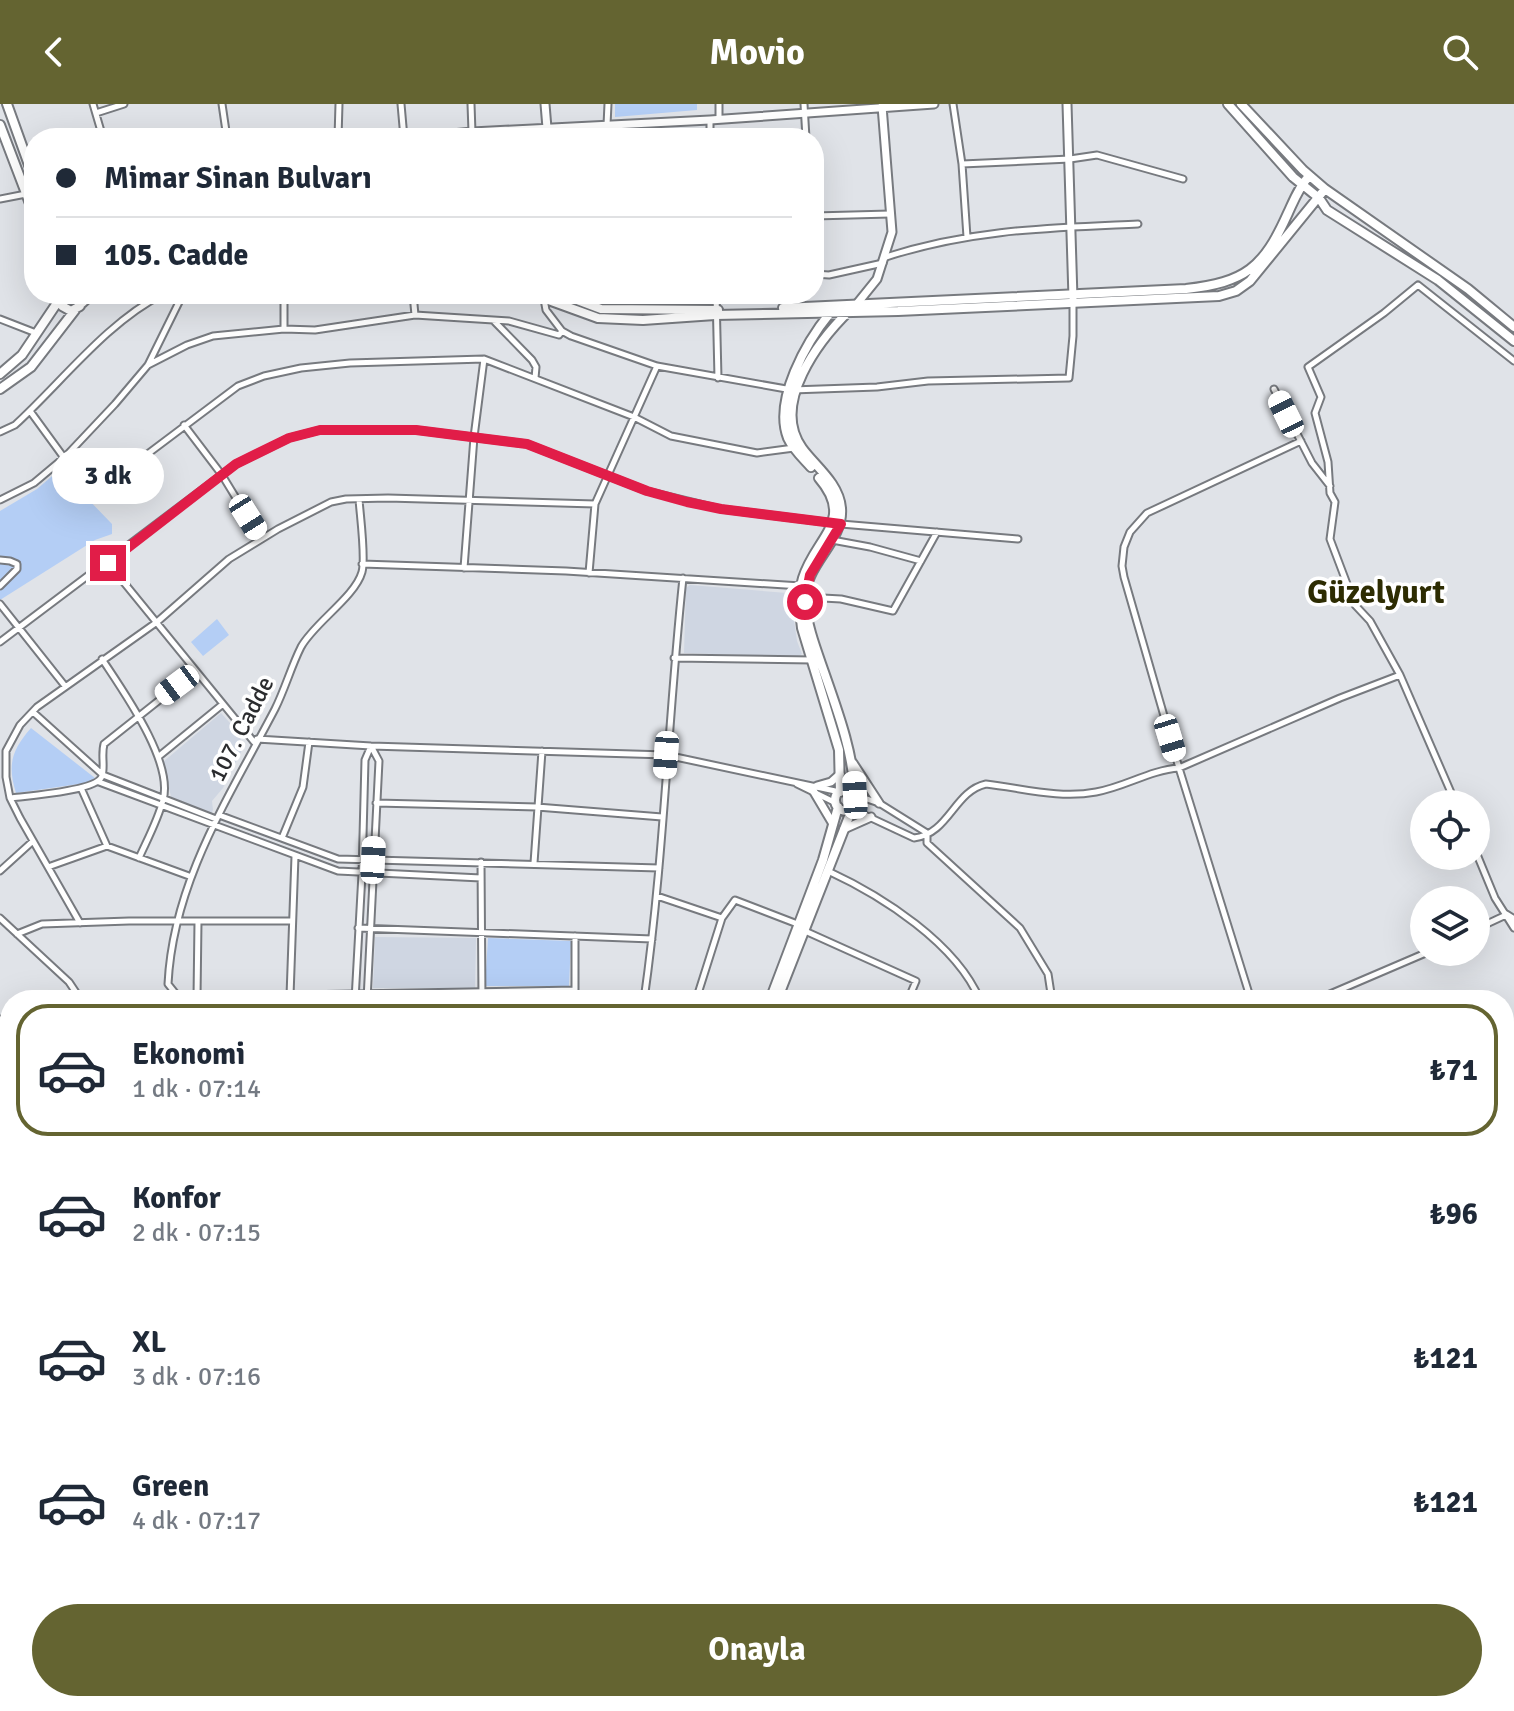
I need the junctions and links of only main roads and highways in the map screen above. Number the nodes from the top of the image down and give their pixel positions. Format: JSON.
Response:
{"nodes":[{"id":1,"x":7,"y":104,"type":"edge"},
{"id":2,"x":1228,"y":104,"type":"edge"},
{"id":3,"x":1241,"y":104,"type":"edge"},
{"id":4,"x":0,"y":125,"type":"edge"},
{"id":5,"x":24,"y":151,"type":"edge"},
{"id":6,"x":1309,"y":176,"type":"junction"},
{"id":7,"x":1302,"y":184,"type":"junction"},
{"id":8,"x":24,"y":189,"type":"edge"},
{"id":9,"x":1325,"y":189,"type":"junction"},
{"id":10,"x":1319,"y":198,"type":"junction"},
{"id":11,"x":56,"y":304,"type":"edge"},
{"id":12,"x":62,"y":304,"type":"edge"},
{"id":13,"x":78,"y":304,"type":"edge"},
{"id":14,"x":560,"y":304,"type":"edge"},
{"id":15,"x":588,"y":304,"type":"edge"},
{"id":16,"x":844,"y":309,"type":"junction"},
{"id":17,"x":75,"y":310,"type":"junction"},
{"id":18,"x":716,"y":312,"type":"junction"},
{"id":19,"x":830,"y":313,"type":"junction"},
{"id":20,"x":1514,"y":327,"type":"edge"},
{"id":21,"x":1514,"y":341,"type":"edge"},
{"id":22,"x":0,"y":374,"type":"edge"},
{"id":23,"x":0,"y":389,"type":"edge"},
{"id":24,"x":792,"y":390,"type":"junction"},
{"id":25,"x":837,"y":524,"type":"junction"},
{"id":26,"x":840,"y":792,"type":"junction"},
{"id":27,"x":855,"y":795,"type":"junction"},
{"id":28,"x":837,"y":805,"type":"junction"},
{"id":29,"x":852,"y":809,"type":"junction"},
{"id":30,"x":802,"y":928,"type":"junction"},
{"id":31,"x":774,"y":990,"type":"edge"},
{"id":32,"x":780,"y":990,"type":"edge"}],
"edges":[{"from":1,"to":5,"type":"main road"},
{"from":2,"to":7,"type":"main road"},
{"from":3,"to":6,"type":"main road"},
{"from":4,"to":8,"type":"main road"},
{"from":6,"to":7,"type":"main road"},
{"from":6,"to":9,"type":"main road"},
{"from":7,"to":10,"type":"main road"},
{"from":7,"to":16,"type":"main road"},
{"from":9,"to":10,"type":"main road"},
{"from":9,"to":20,"type":"main road"},
{"from":10,"to":16,"type":"main road"},
{"from":10,"to":21,"type":"main road"},
{"from":11,"to":22,"type":"main road"},
{"from":12,"to":17,"type":"main road"},
{"from":13,"to":17,"type":"main road"},
{"from":14,"to":18,"type":"main road"},
{"from":15,"to":18,"type":"main road"},
{"from":16,"to":18,"type":"main road"},
{"from":16,"to":19,"type":"main road"},
{"from":16,"to":24,"type":"main road"},
{"from":17,"to":23,"type":"main road"},
{"from":18,"to":19,"type":"main road"},
{"from":19,"to":24,"type":"main road"},
{"from":24,"to":25,"type":"main road"},
{"from":24,"to":25,"type":"main road"},
{"from":25,"to":26,"type":"main road"},
{"from":25,"to":27,"type":"main road"},
{"from":26,"to":27,"type":"main road"},
{"from":26,"to":28,"type":"main road"},
{"from":27,"to":29,"type":"main road"},
{"from":28,"to":29,"type":"main road"},
{"from":28,"to":30,"type":"main road"},
{"from":29,"to":30,"type":"main road"},
{"from":30,"to":31,"type":"main road"},
{"from":30,"to":32,"type":"main road"}]}
